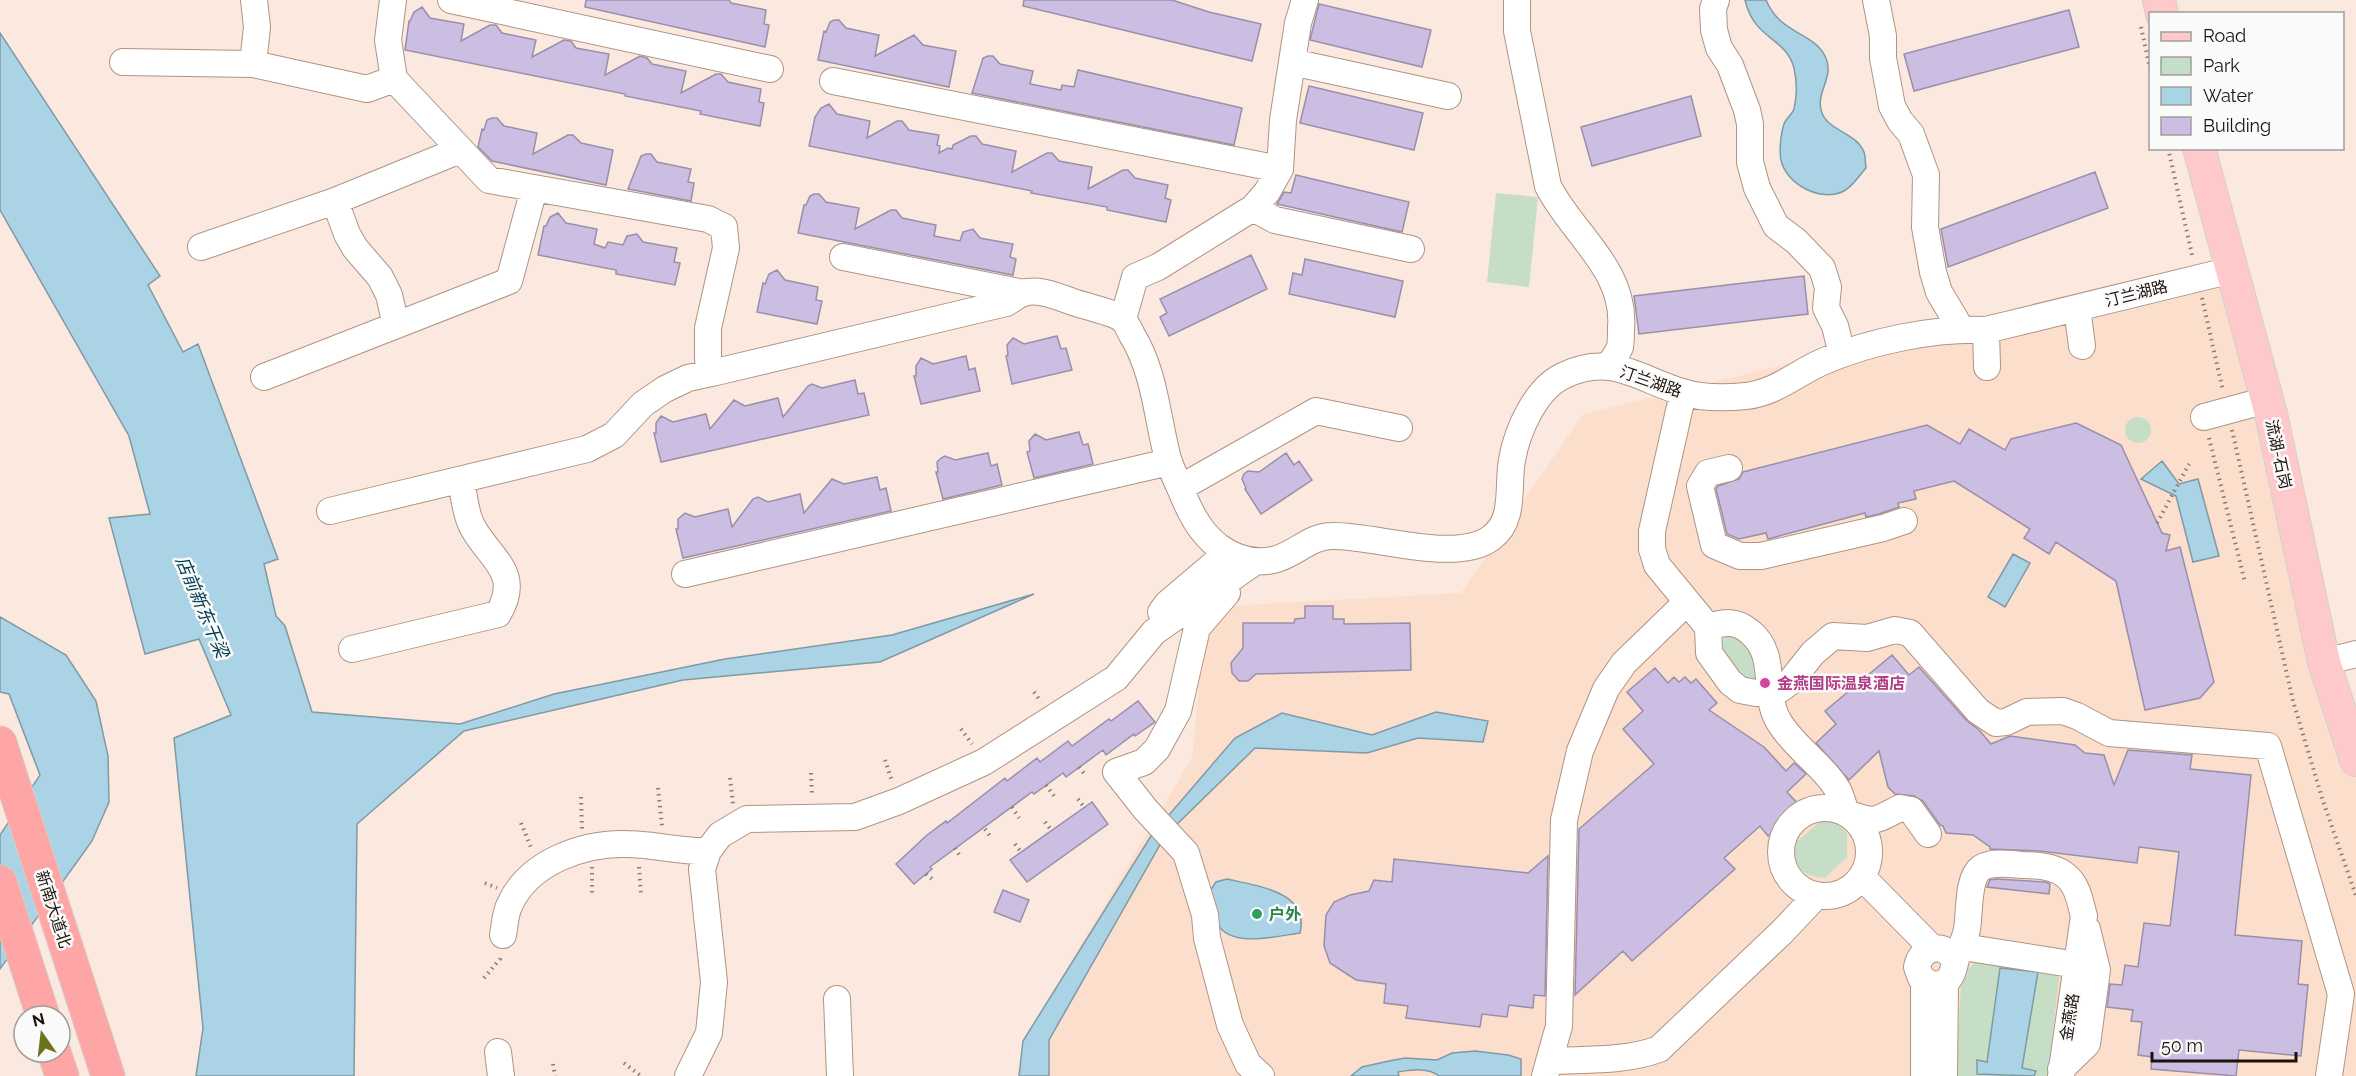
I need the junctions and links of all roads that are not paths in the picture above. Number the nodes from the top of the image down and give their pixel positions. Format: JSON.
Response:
{"nodes":[{"id":1,"x":254,"y":0,"type":"edge"},
{"id":2,"x":393,"y":0,"type":"edge"},
{"id":3,"x":451,"y":0,"type":"edge"},
{"id":4,"x":1305,"y":0,"type":"edge"},
{"id":5,"x":1517,"y":0,"type":"edge"},
{"id":6,"x":1716,"y":0,"type":"edge"},
{"id":7,"x":1876,"y":0,"type":"edge"},
{"id":8,"x":123,"y":62,"type":"dead end"},
{"id":9,"x":1292,"y":62,"type":"junction"},
{"id":10,"x":253,"y":64,"type":"junction"},
{"id":11,"x":770,"y":69,"type":"dead end"},
{"id":12,"x":394,"y":79,"type":"junction"},
{"id":13,"x":833,"y":81,"type":"dead end"},
{"id":14,"x":1448,"y":96,"type":"dead end"},
{"id":15,"x":460,"y":150,"type":"junction"},
{"id":16,"x":2200,"y":150,"type":"edge"},
{"id":17,"x":1280,"y":169,"type":"junction"},
{"id":18,"x":534,"y":189,"type":"junction"},
{"id":19,"x":335,"y":201,"type":"junction"},
{"id":20,"x":1253,"y":208,"type":"junction"},
{"id":21,"x":201,"y":247,"type":"dead end"},
{"id":22,"x":1411,"y":249,"type":"dead end"},
{"id":23,"x":843,"y":256,"type":"dead end"},
{"id":24,"x":2232,"y":270,"type":"junction"},
{"id":25,"x":1024,"y":293,"type":"junction"},
{"id":26,"x":2077,"y":308,"type":"junction"},
{"id":27,"x":1123,"y":319,"type":"junction"},
{"id":28,"x":396,"y":325,"type":"junction"},
{"id":29,"x":1974,"y":329,"type":"junction"},
{"id":30,"x":2082,"y":346,"type":"dead end"},
{"id":31,"x":1842,"y":354,"type":"junction"},
{"id":32,"x":1608,"y":367,"type":"junction"},
{"id":33,"x":1987,"y":367,"type":"dead end"},
{"id":34,"x":716,"y":372,"type":"junction"},
{"id":35,"x":264,"y":378,"type":"dead end"},
{"id":36,"x":1683,"y":393,"type":"junction"},
{"id":37,"x":2267,"y":400,"type":"junction"},
{"id":38,"x":2216,"y":414,"type":"road end"},
{"id":39,"x":1399,"y":428,"type":"dead end"},
{"id":40,"x":1169,"y":462,"type":"junction"},
{"id":41,"x":1729,"y":468,"type":"dead end"},
{"id":42,"x":461,"y":480,"type":"junction"},
{"id":43,"x":1180,"y":488,"type":"junction"},
{"id":44,"x":330,"y":511,"type":"dead end"},
{"id":45,"x":1904,"y":521,"type":"dead end"},
{"id":46,"x":1227,"y":553,"type":"junction"},
{"id":47,"x":1253,"y":563,"type":"junction"},
{"id":48,"x":685,"y":574,"type":"dead end"},
{"id":49,"x":1687,"y":602,"type":"junction"},
{"id":50,"x":1708,"y":627,"type":"junction"},
{"id":51,"x":1154,"y":632,"type":"junction"},
{"id":52,"x":352,"y":649,"type":"dead end"},
{"id":53,"x":2356,"y":654,"type":"edge"},
{"id":54,"x":2324,"y":662,"type":"junction"},
{"id":55,"x":1769,"y":692,"type":"junction"},
{"id":56,"x":0,"y":743,"type":"edge"},
{"id":57,"x":2353,"y":744,"type":"edge"},
{"id":58,"x":1846,"y":813,"type":"junction"},
{"id":59,"x":1928,"y":834,"type":"dead end"},
{"id":60,"x":691,"y":855,"type":"junction"},
{"id":61,"x":1858,"y":881,"type":"junction"},
{"id":62,"x":3,"y":890,"type":"edge"},
{"id":63,"x":1817,"y":895,"type":"junction"},
{"id":64,"x":2084,"y":916,"type":"junction"},
{"id":65,"x":503,"y":935,"type":"dead end"},
{"id":66,"x":1945,"y":955,"type":"junction"},
{"id":67,"x":2077,"y":961,"type":"junction"},
{"id":68,"x":837,"y":999,"type":"dead end"},
{"id":69,"x":39,"y":1004,"type":"edge"},
{"id":70,"x":1547,"y":1069,"type":"edge"},
{"id":71,"x":2061,"y":1072,"type":"edge"},
{"id":72,"x":108,"y":1076,"type":"edge"},
{"id":73,"x":688,"y":1076,"type":"edge"},
{"id":74,"x":841,"y":1076,"type":"edge"},
{"id":75,"x":860,"y":1076,"type":"edge"},
{"id":76,"x":1261,"y":1076,"type":"edge"},
{"id":77,"x":1924,"y":1076,"type":"edge"},
{"id":78,"x":1944,"y":1076,"type":"edge"},
{"id":79,"x":2329,"y":1076,"type":"edge"}],
"edges":[{"from":1,"to":10,"type":"street"},
{"from":2,"to":12,"type":"street"},
{"from":3,"to":11,"type":"street"},
{"from":4,"to":9,"type":"street"},
{"from":5,"to":32,"type":"street"},
{"from":6,"to":31,"type":"street"},
{"from":7,"to":29,"type":"street"},
{"from":8,"to":10,"type":"street"},
{"from":9,"to":14,"type":"street"},
{"from":9,"to":17,"type":"street"},
{"from":10,"to":12,"type":"street"},
{"from":12,"to":15,"type":"street"},
{"from":13,"to":17,"type":"street"},
{"from":15,"to":18,"type":"street"},
{"from":15,"to":19,"type":"street"},
{"from":16,"to":24,"type":"main road","name":"流湖-石岗"},
{"from":17,"to":20,"type":"street"},
{"from":18,"to":28,"type":"street"},
{"from":18,"to":34,"type":"street"},
{"from":19,"to":21,"type":"street"},
{"from":19,"to":28,"type":"street"},
{"from":20,"to":22,"type":"street"},
{"from":20,"to":27,"type":"street"},
{"from":23,"to":25,"type":"street"},
{"from":24,"to":26,"type":"street","name":"汀兰湖路"},
{"from":24,"to":37,"type":"main road","name":"流湖-石岗"},
{"from":25,"to":27,"type":"street"},
{"from":25,"to":34,"type":"street"},
{"from":26,"to":29,"type":"street","name":"汀兰湖路"},
{"from":26,"to":30,"type":"street"},
{"from":27,"to":40,"type":"street"},
{"from":28,"to":35,"type":"street"},
{"from":29,"to":31,"type":"street","name":"汀兰湖路"},
{"from":29,"to":33,"type":"street"},
{"from":31,"to":36,"type":"street","name":"汀兰湖路"},
{"from":32,"to":36,"type":"street","name":"汀兰湖路"},
{"from":32,"to":47,"type":"street","name":"汀兰湖路"},
{"from":34,"to":42,"type":"street"},
{"from":36,"to":49,"type":"street"},
{"from":37,"to":38,"type":"street"},
{"from":37,"to":54,"type":"main road","name":"流湖-石岗"},
{"from":39,"to":43,"type":"street"},
{"from":40,"to":43,"type":"street"},
{"from":40,"to":48,"type":"street"},
{"from":41,"to":45,"type":"street"},
{"from":42,"to":44,"type":"street"},
{"from":42,"to":52,"type":"street"},
{"from":43,"to":46,"type":"street"},
{"from":46,"to":47,"type":"street"},
{"from":46,"to":51,"type":"street"},
{"from":47,"to":51,"type":"street"},
{"from":47,"to":76,"type":"street"},
{"from":49,"to":50,"type":"street"},
{"from":49,"to":70,"type":"street"},
{"from":50,"to":55,"type":"street"},
{"from":50,"to":55,"type":"street"},
{"from":51,"to":60,"type":"street"},
{"from":53,"to":54,"type":"street"},
{"from":54,"to":57,"type":"main road","name":"流湖-石岗"},
{"from":55,"to":58,"type":"street"},
{"from":55,"to":79,"type":"street"},
{"from":56,"to":72,"type":"highway","name":"新南大道北"},
{"from":58,"to":59,"type":"street"},
{"from":58,"to":61,"type":"street"},
{"from":58,"to":63,"type":"street"},
{"from":60,"to":65,"type":"street"},
{"from":60,"to":73,"type":"street"},
{"from":61,"to":63,"type":"street"},
{"from":61,"to":66,"type":"street"},
{"from":62,"to":69,"type":"highway"},
{"from":63,"to":70,"type":"street"},
{"from":64,"to":66,"type":"street","name":"金燕路"},
{"from":64,"to":67,"type":"street","name":"金燕路"},
{"from":64,"to":71,"type":"street"},
{"from":66,"to":67,"type":"street"},
{"from":66,"to":67,"type":"street","name":"金燕路"},
{"from":66,"to":77,"type":"street","name":"金燕路"},
{"from":66,"to":78,"type":"street","name":"金燕路"},
{"from":67,"to":71,"type":"street","name":"金燕路"},
{"from":68,"to":74,"type":"street"},
{"from":74,"to":75,"type":"street"}]}
